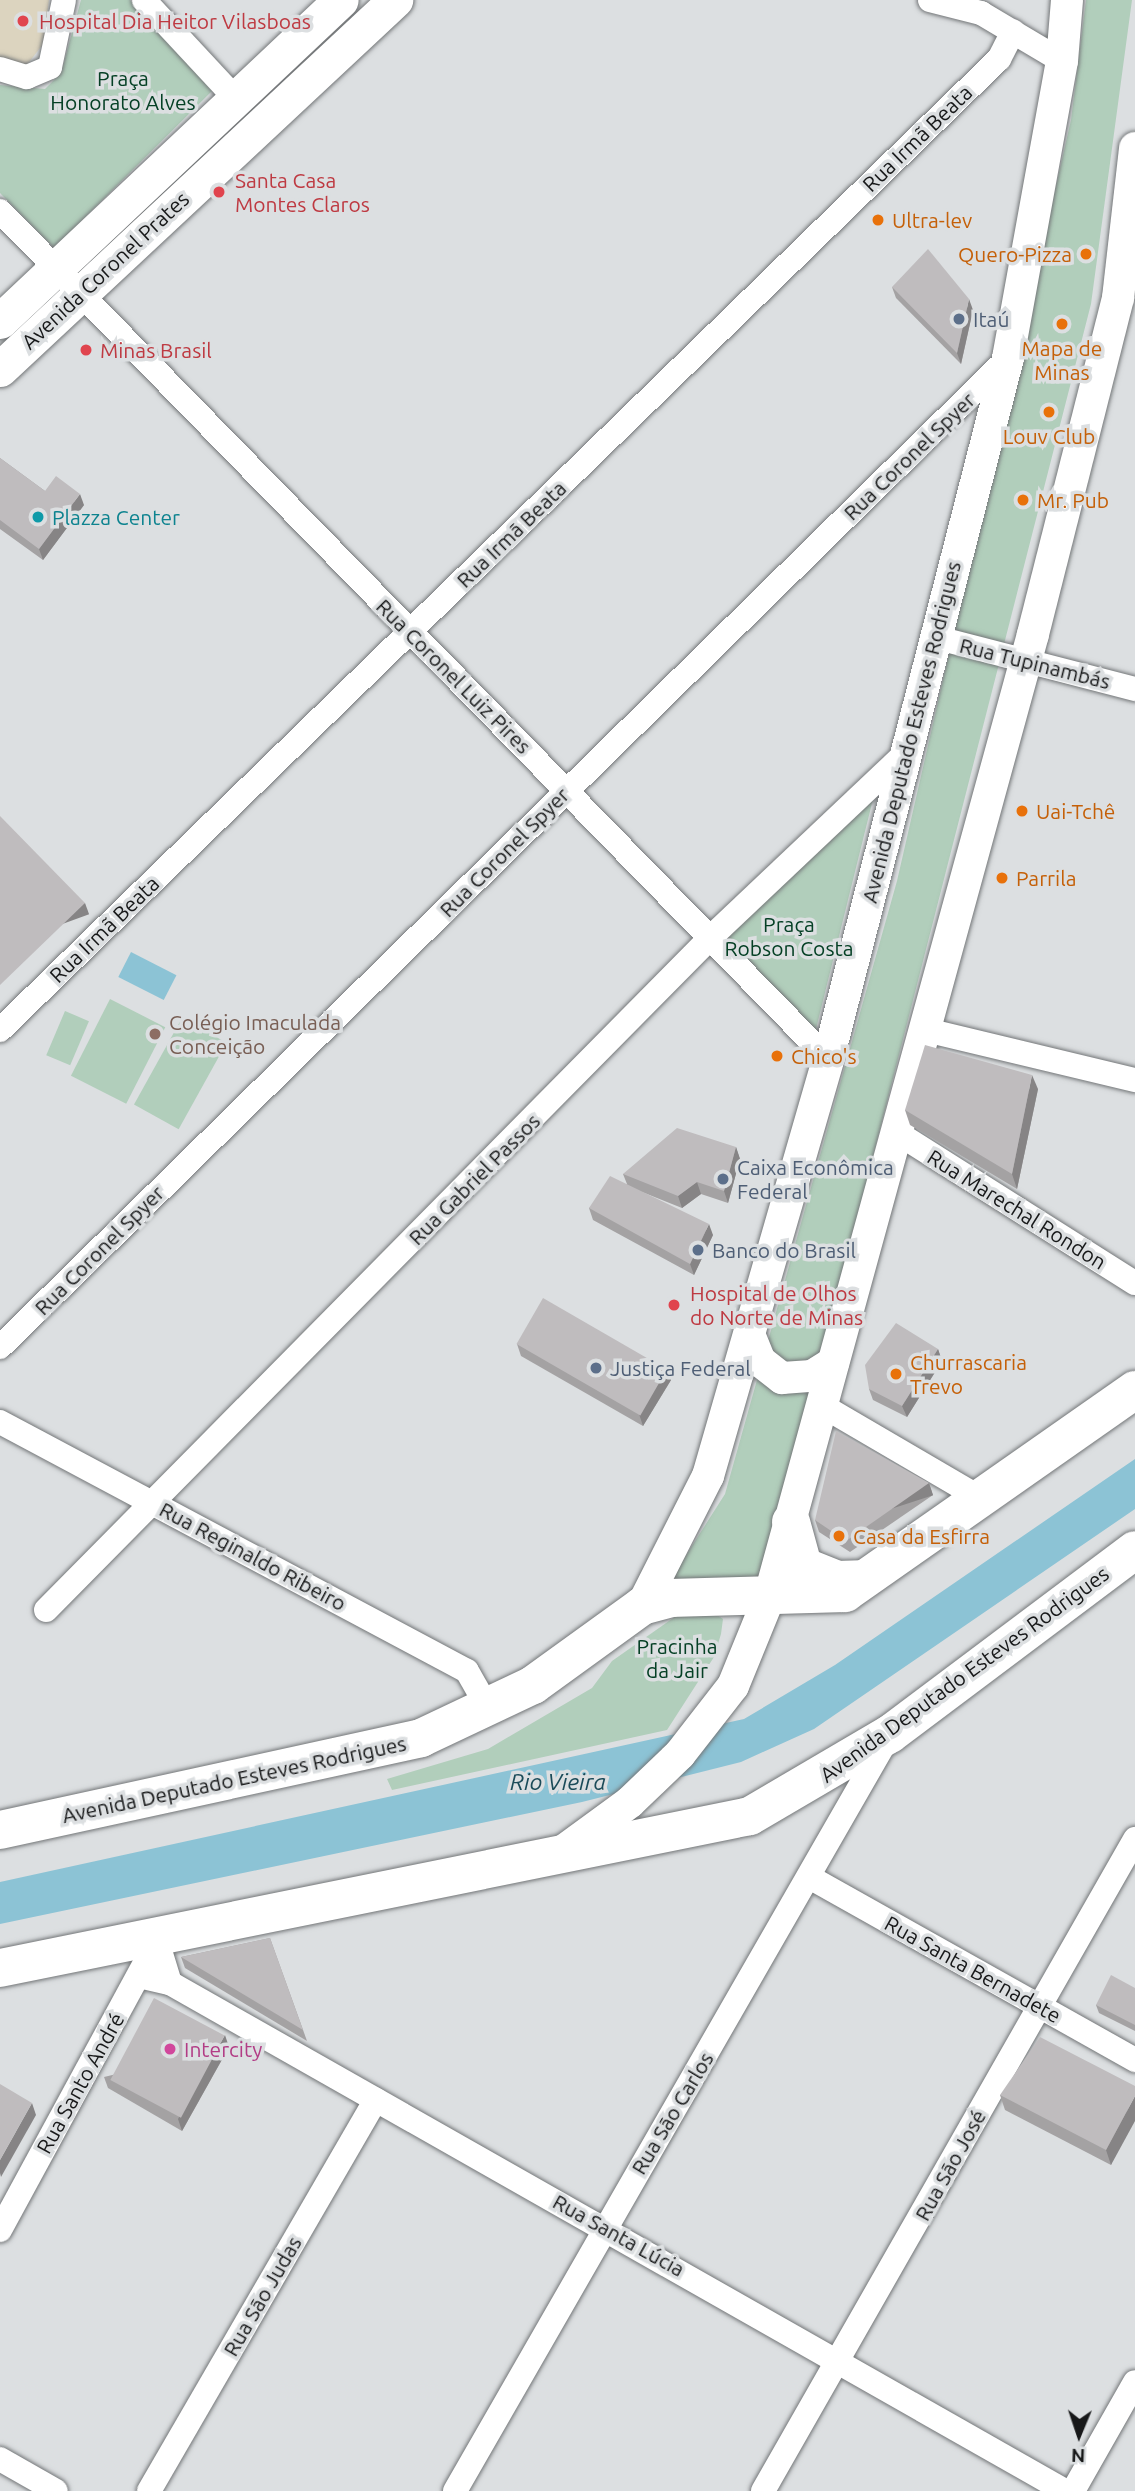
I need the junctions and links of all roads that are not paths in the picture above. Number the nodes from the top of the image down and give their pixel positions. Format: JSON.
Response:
{"nodes":[{"id":1,"x":64,"y":0,"type":"edge"},
{"id":2,"x":145,"y":0,"type":"edge"},
{"id":3,"x":341,"y":0,"type":"edge"},
{"id":4,"x":395,"y":0,"type":"edge"},
{"id":5,"x":930,"y":0,"type":"edge"},
{"id":6,"x":1067,"y":0,"type":"edge"},
{"id":7,"x":1013,"y":31,"type":"junction"},
{"id":8,"x":1062,"y":61,"type":"junction"},
{"id":9,"x":0,"y":69,"type":"edge"},
{"id":10,"x":236,"y":99,"type":"junction"},
{"id":11,"x":1135,"y":148,"type":"edge"},
{"id":12,"x":0,"y":211,"type":"edge"},
{"id":13,"x":55,"y":268,"type":"junction"},
{"id":14,"x":79,"y":293,"type":"junction"},
{"id":15,"x":1126,"y":300,"type":"edge"},
{"id":16,"x":0,"y":321,"type":"edge"},
{"id":17,"x":1008,"y":358,"type":"junction"},
{"id":18,"x":0,"y":369,"type":"edge"},
{"id":19,"x":411,"y":632,"type":"junction"},
{"id":20,"x":934,"y":637,"type":"junction"},
{"id":21,"x":1026,"y":660,"type":"junction"},
{"id":22,"x":1135,"y":689,"type":"edge"},
{"id":23,"x":905,"y":753,"type":"junction"},
{"id":24,"x":567,"y":789,"type":"junction"},
{"id":25,"x":709,"y":939,"type":"junction"},
{"id":26,"x":0,"y":1030,"type":"edge"},
{"id":27,"x":926,"y":1030,"type":"junction"},
{"id":28,"x":828,"y":1059,"type":"junction"},
{"id":29,"x":1135,"y":1080,"type":"edge"},
{"id":30,"x":899,"y":1135,"type":"junction"},
{"id":31,"x":1135,"y":1283,"type":"edge"},
{"id":32,"x":751,"y":1339,"type":"junction"},
{"id":33,"x":0,"y":1347,"type":"edge"},
{"id":34,"x":833,"y":1363,"type":"junction"},
{"id":35,"x":1135,"y":1390,"type":"edge"},
{"id":36,"x":821,"y":1405,"type":"junction"},
{"id":37,"x":0,"y":1422,"type":"edge"},
{"id":38,"x":982,"y":1499,"type":"junction"},
{"id":39,"x":154,"y":1503,"type":"junction"},
{"id":40,"x":791,"y":1522,"type":"junction"},
{"id":41,"x":1127,"y":1565,"type":"edge"},
{"id":42,"x":870,"y":1579,"type":"junction"},
{"id":43,"x":769,"y":1598,"type":"junction"},
{"id":44,"x":642,"y":1606,"type":"junction"},
{"id":45,"x":46,"y":1610,"type":"dead end"},
{"id":46,"x":488,"y":1708,"type":"junction"},
{"id":47,"x":890,"y":1734,"type":"junction"},
{"id":48,"x":0,"y":1830,"type":"edge"},
{"id":49,"x":1135,"y":1839,"type":"edge"},
{"id":50,"x":550,"y":1861,"type":"junction"},
{"id":51,"x":811,"y":1878,"type":"junction"},
{"id":52,"x":155,"y":1934,"type":"junction"},
{"id":53,"x":0,"y":1968,"type":"edge"},
{"id":54,"x":139,"y":1976,"type":"junction"},
{"id":55,"x":170,"y":1983,"type":"junction"},
{"id":56,"x":1040,"y":2006,"type":"junction"},
{"id":57,"x":1135,"y":2060,"type":"edge"},
{"id":58,"x":376,"y":2100,"type":"junction"},
{"id":59,"x":606,"y":2226,"type":"junction"},
{"id":60,"x":0,"y":2230,"type":"edge"},
{"id":61,"x":839,"y":2361,"type":"junction"},
{"id":62,"x":1135,"y":2382,"type":"edge"},
{"id":63,"x":0,"y":2459,"type":"edge"},
{"id":64,"x":56,"y":2491,"type":"edge"},
{"id":65,"x":149,"y":2491,"type":"edge"},
{"id":66,"x":455,"y":2491,"type":"edge"},
{"id":67,"x":763,"y":2491,"type":"edge"},
{"id":68,"x":1065,"y":2491,"type":"edge"},
{"id":69,"x":1073,"y":2491,"type":"edge"}],
"edges":[{"from":1,"to":9,"type":"street"},
{"from":2,"to":10,"type":"street"},
{"from":3,"to":10,"type":"main road","name":"Avenida Coronel Prates"},
{"from":4,"to":14,"type":"main road","name":"Avenida Coronel Prates"},
{"from":5,"to":7,"type":"street"},
{"from":6,"to":8,"type":"street","name":"Avenida Deputado Esteves Rodrigues"},
{"from":7,"to":8,"type":"street"},
{"from":7,"to":19,"type":"street","name":"Rua Irmã Beata"},
{"from":8,"to":17,"type":"street","name":"Avenida Deputado Esteves Rodrigues"},
{"from":10,"to":13,"type":"main road","name":"Avenida Coronel Prates"},
{"from":11,"to":15,"type":"street","name":"Avenida Deputado Esteves Rodrigues"},
{"from":12,"to":13,"type":"street","name":"Rua Coronel Luiz Pires"},
{"from":13,"to":14,"type":"street","name":"Rua Coronel Luiz Pires"},
{"from":13,"to":16,"type":"main road","name":"Avenida Coronel Prates"},
{"from":14,"to":18,"type":"main road","name":"Avenida Coronel Prates"},
{"from":14,"to":19,"type":"street","name":"Rua Coronel Luiz Pires"},
{"from":15,"to":21,"type":"street","name":"Avenida Deputado Esteves Rodrigues"},
{"from":17,"to":20,"type":"street","name":"Avenida Deputado Esteves Rodrigues"},
{"from":17,"to":24,"type":"street","name":"Rua Coronel Spyer"},
{"from":19,"to":24,"type":"street","name":"Rua Coronel Luiz Pires"},
{"from":19,"to":26,"type":"street","name":"Rua Irmã Beata"},
{"from":20,"to":21,"type":"street","name":"Rua Tupinambás"},
{"from":20,"to":23,"type":"street","name":"Avenida Deputado Esteves Rodrigues"},
{"from":21,"to":22,"type":"street","name":"Rua Tupinambás"},
{"from":21,"to":27,"type":"street","name":"Avenida Deputado Esteves Rodrigues"},
{"from":23,"to":25,"type":"street","name":"Rua Gabriel Passos"},
{"from":23,"to":28,"type":"street","name":"Avenida Deputado Esteves Rodrigues"},
{"from":24,"to":25,"type":"street","name":"Rua Coronel Luiz Pires"},
{"from":24,"to":33,"type":"street","name":"Rua Coronel Spyer"},
{"from":25,"to":28,"type":"street","name":"Rua Coronel Luiz Pires"},
{"from":25,"to":39,"type":"street","name":"Rua Gabriel Passos"},
{"from":27,"to":29,"type":"street"},
{"from":27,"to":30,"type":"street","name":"Avenida Deputado Esteves Rodrigues"},
{"from":28,"to":32,"type":"street","name":"Avenida Deputado Esteves Rodrigues"},
{"from":30,"to":31,"type":"street","name":"Rua Marechal Rondon"},
{"from":30,"to":34,"type":"street","name":"Avenida Deputado Esteves Rodrigues"},
{"from":32,"to":34,"type":"street"},
{"from":32,"to":44,"type":"street","name":"Avenida Deputado Esteves Rodrigues"},
{"from":34,"to":36,"type":"street","name":"Avenida Deputado Esteves Rodrigues"},
{"from":35,"to":38,"type":"main road","name":"Avenida Deputado Esteves Rodrigues"},
{"from":36,"to":38,"type":"street"},
{"from":36,"to":40,"type":"street","name":"Avenida Deputado Esteves Rodrigues"},
{"from":37,"to":39,"type":"street","name":"Rua Reginaldo Ribeiro"},
{"from":38,"to":42,"type":"main road","name":"Avenida Deputado Esteves Rodrigues"},
{"from":39,"to":45,"type":"street","name":"Rua Gabriel Passos"},
{"from":39,"to":46,"type":"street","name":"Rua Reginaldo Ribeiro"},
{"from":40,"to":42,"type":"main road"},
{"from":40,"to":43,"type":"street","name":"Avenida Deputado Esteves Rodrigues"},
{"from":41,"to":47,"type":"main road","name":"Avenida Deputado Esteves Rodrigues"},
{"from":42,"to":43,"type":"main road","name":"Avenida Deputado Esteves Rodrigues"},
{"from":43,"to":44,"type":"main road","name":"Avenida Deputado Esteves Rodrigues"},
{"from":43,"to":50,"type":"street","name":"Avenida Deputado Esteves Rodrigues"},
{"from":44,"to":46,"type":"main road","name":"Avenida Deputado Esteves Rodrigues"},
{"from":46,"to":48,"type":"main road","name":"Avenida Deputado Esteves Rodrigues"},
{"from":47,"to":50,"type":"main road","name":"Avenida Deputado Esteves Rodrigues"},
{"from":47,"to":51,"type":"street","name":"Rua São Carlos"},
{"from":49,"to":56,"type":"street","name":"Rua São José"},
{"from":50,"to":52,"type":"main road","name":"Avenida Deputado Esteves Rodrigues"},
{"from":51,"to":56,"type":"street","name":"Rua Santa Bernadete"},
{"from":51,"to":59,"type":"street","name":"Rua São Carlos"},
{"from":52,"to":53,"type":"main road","name":"Avenida Deputado Esteves Rodrigues"},
{"from":52,"to":54,"type":"street","name":"Rua Santo André"},
{"from":52,"to":55,"type":"street"},
{"from":54,"to":55,"type":"street","name":"Rua Santa Lúcia"},
{"from":54,"to":60,"type":"street","name":"Rua Santo André"},
{"from":55,"to":58,"type":"street","name":"Rua Santa Lúcia"},
{"from":56,"to":57,"type":"street","name":"Rua Santa Bernadete"},
{"from":56,"to":61,"type":"street","name":"Rua São José"},
{"from":58,"to":59,"type":"street","name":"Rua Santa Lúcia"},
{"from":58,"to":65,"type":"street","name":"Rua São Judas"},
{"from":59,"to":61,"type":"street","name":"Rua Santa Lúcia"},
{"from":59,"to":66,"type":"street","name":"Rua São Carlos"},
{"from":61,"to":67,"type":"street","name":"Rua São José"},
{"from":61,"to":68,"type":"street","name":"Rua Santa Lúcia"},
{"from":62,"to":69,"type":"street"},
{"from":63,"to":64,"type":"street"}]}
